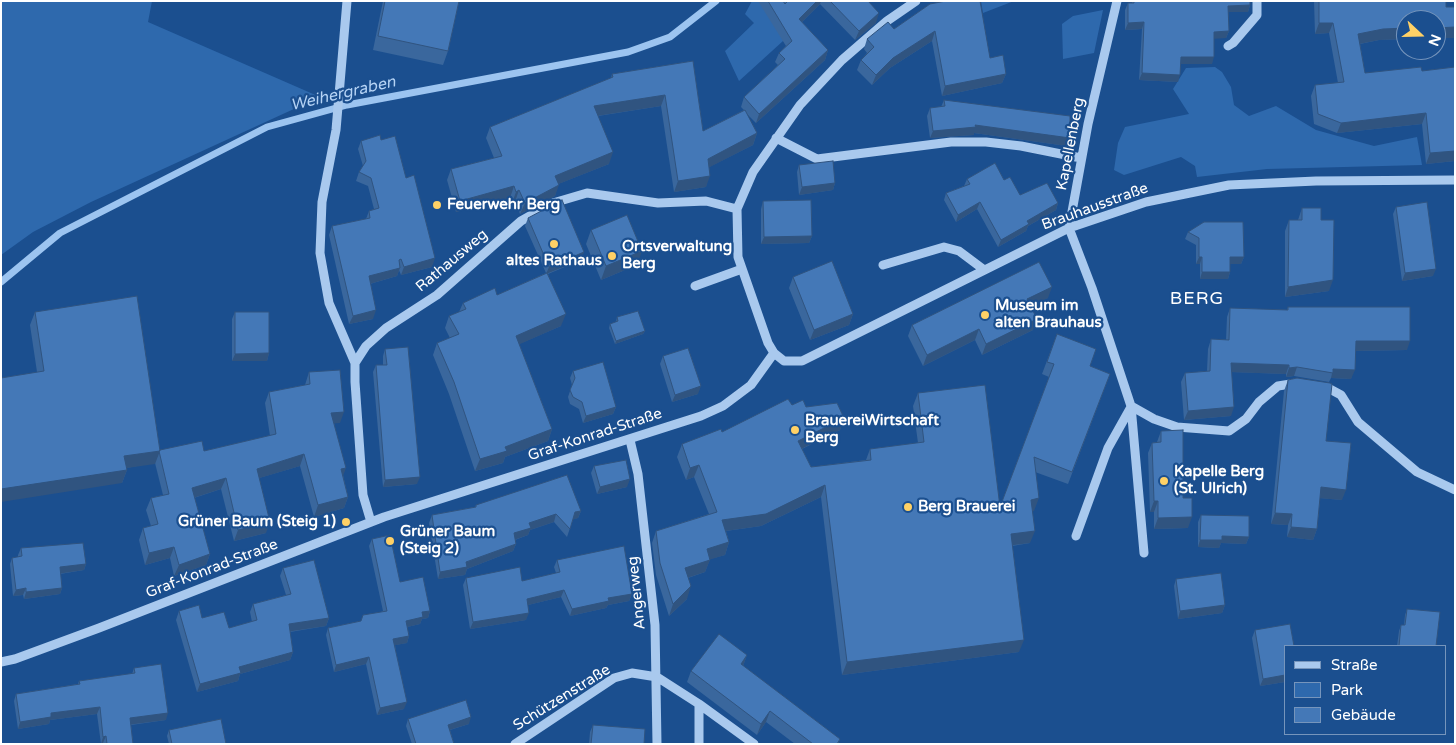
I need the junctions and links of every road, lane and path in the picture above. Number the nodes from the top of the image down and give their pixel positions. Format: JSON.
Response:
{"nodes":[{"id":1,"x":347,"y":1,"type":"edge"},
{"id":2,"x":916,"y":1,"type":"edge"},
{"id":3,"x":1117,"y":1,"type":"edge"},
{"id":4,"x":1257,"y":1,"type":"edge"},
{"id":5,"x":1228,"y":46,"type":"dead end"},
{"id":6,"x":776,"y":138,"type":"junction"},
{"id":7,"x":1082,"y":158,"type":"junction"},
{"id":8,"x":1455,"y":180,"type":"edge"},
{"id":9,"x":737,"y":209,"type":"junction"},
{"id":10,"x":1068,"y":228,"type":"junction"},
{"id":11,"x":883,"y":265,"type":"dead end"},
{"id":12,"x":742,"y":269,"type":"junction"},
{"id":13,"x":983,"y":269,"type":"junction"},
{"id":14,"x":695,"y":286,"type":"dead end"},
{"id":15,"x":774,"y":353,"type":"junction"},
{"id":16,"x":355,"y":363,"type":"junction"},
{"id":17,"x":1131,"y":406,"type":"junction"},
{"id":18,"x":630,"y":440,"type":"junction"},
{"id":19,"x":1455,"y":490,"type":"edge"},
{"id":20,"x":371,"y":522,"type":"junction"},
{"id":21,"x":1076,"y":536,"type":"dead end"},
{"id":22,"x":1144,"y":554,"type":"dead end"},
{"id":23,"x":1,"y":662,"type":"edge"},
{"id":24,"x":657,"y":677,"type":"junction"},
{"id":25,"x":699,"y":704,"type":"junction"},
{"id":26,"x":515,"y":744,"type":"edge"},
{"id":27,"x":657,"y":744,"type":"edge"},
{"id":28,"x":699,"y":744,"type":"edge"},
{"id":29,"x":754,"y":744,"type":"edge"}],
"edges":[{"from":1,"to":16,"type":"street"},
{"from":2,"to":6,"type":"street"},
{"from":3,"to":7,"type":"street","name":"Kapellenberg"},
{"from":4,"to":5,"type":"street"},
{"from":6,"to":7,"type":"street"},
{"from":6,"to":9,"type":"street"},
{"from":7,"to":10,"type":"street","name":"Kapellenberg"},
{"from":8,"to":10,"type":"street","name":"Brauhausstraße"},
{"from":9,"to":12,"type":"street"},
{"from":9,"to":16,"type":"street","name":"Rathausweg"},
{"from":10,"to":13,"type":"street","name":"Brauhausstraße"},
{"from":10,"to":17,"type":"street"},
{"from":11,"to":13,"type":"street"},
{"from":12,"to":14,"type":"street"},
{"from":12,"to":15,"type":"street"},
{"from":13,"to":15,"type":"street","name":"Brauhausstraße"},
{"from":15,"to":18,"type":"street","name":"Graf-Konrad-Straße"},
{"from":16,"to":20,"type":"street"},
{"from":17,"to":19,"type":"street"},
{"from":17,"to":21,"type":"street"},
{"from":17,"to":22,"type":"street"},
{"from":18,"to":20,"type":"street","name":"Graf-Konrad-Straße"},
{"from":18,"to":24,"type":"street","name":"Angerweg"},
{"from":20,"to":23,"type":"street","name":"Graf-Konrad-Straße"},
{"from":24,"to":25,"type":"street","name":"Schützenstraße"},
{"from":24,"to":26,"type":"street","name":"Schützenstraße"},
{"from":24,"to":27,"type":"street","name":"Angerweg"},
{"from":25,"to":28,"type":"street"},
{"from":25,"to":29,"type":"street","name":"Schützenstraße"}]}
